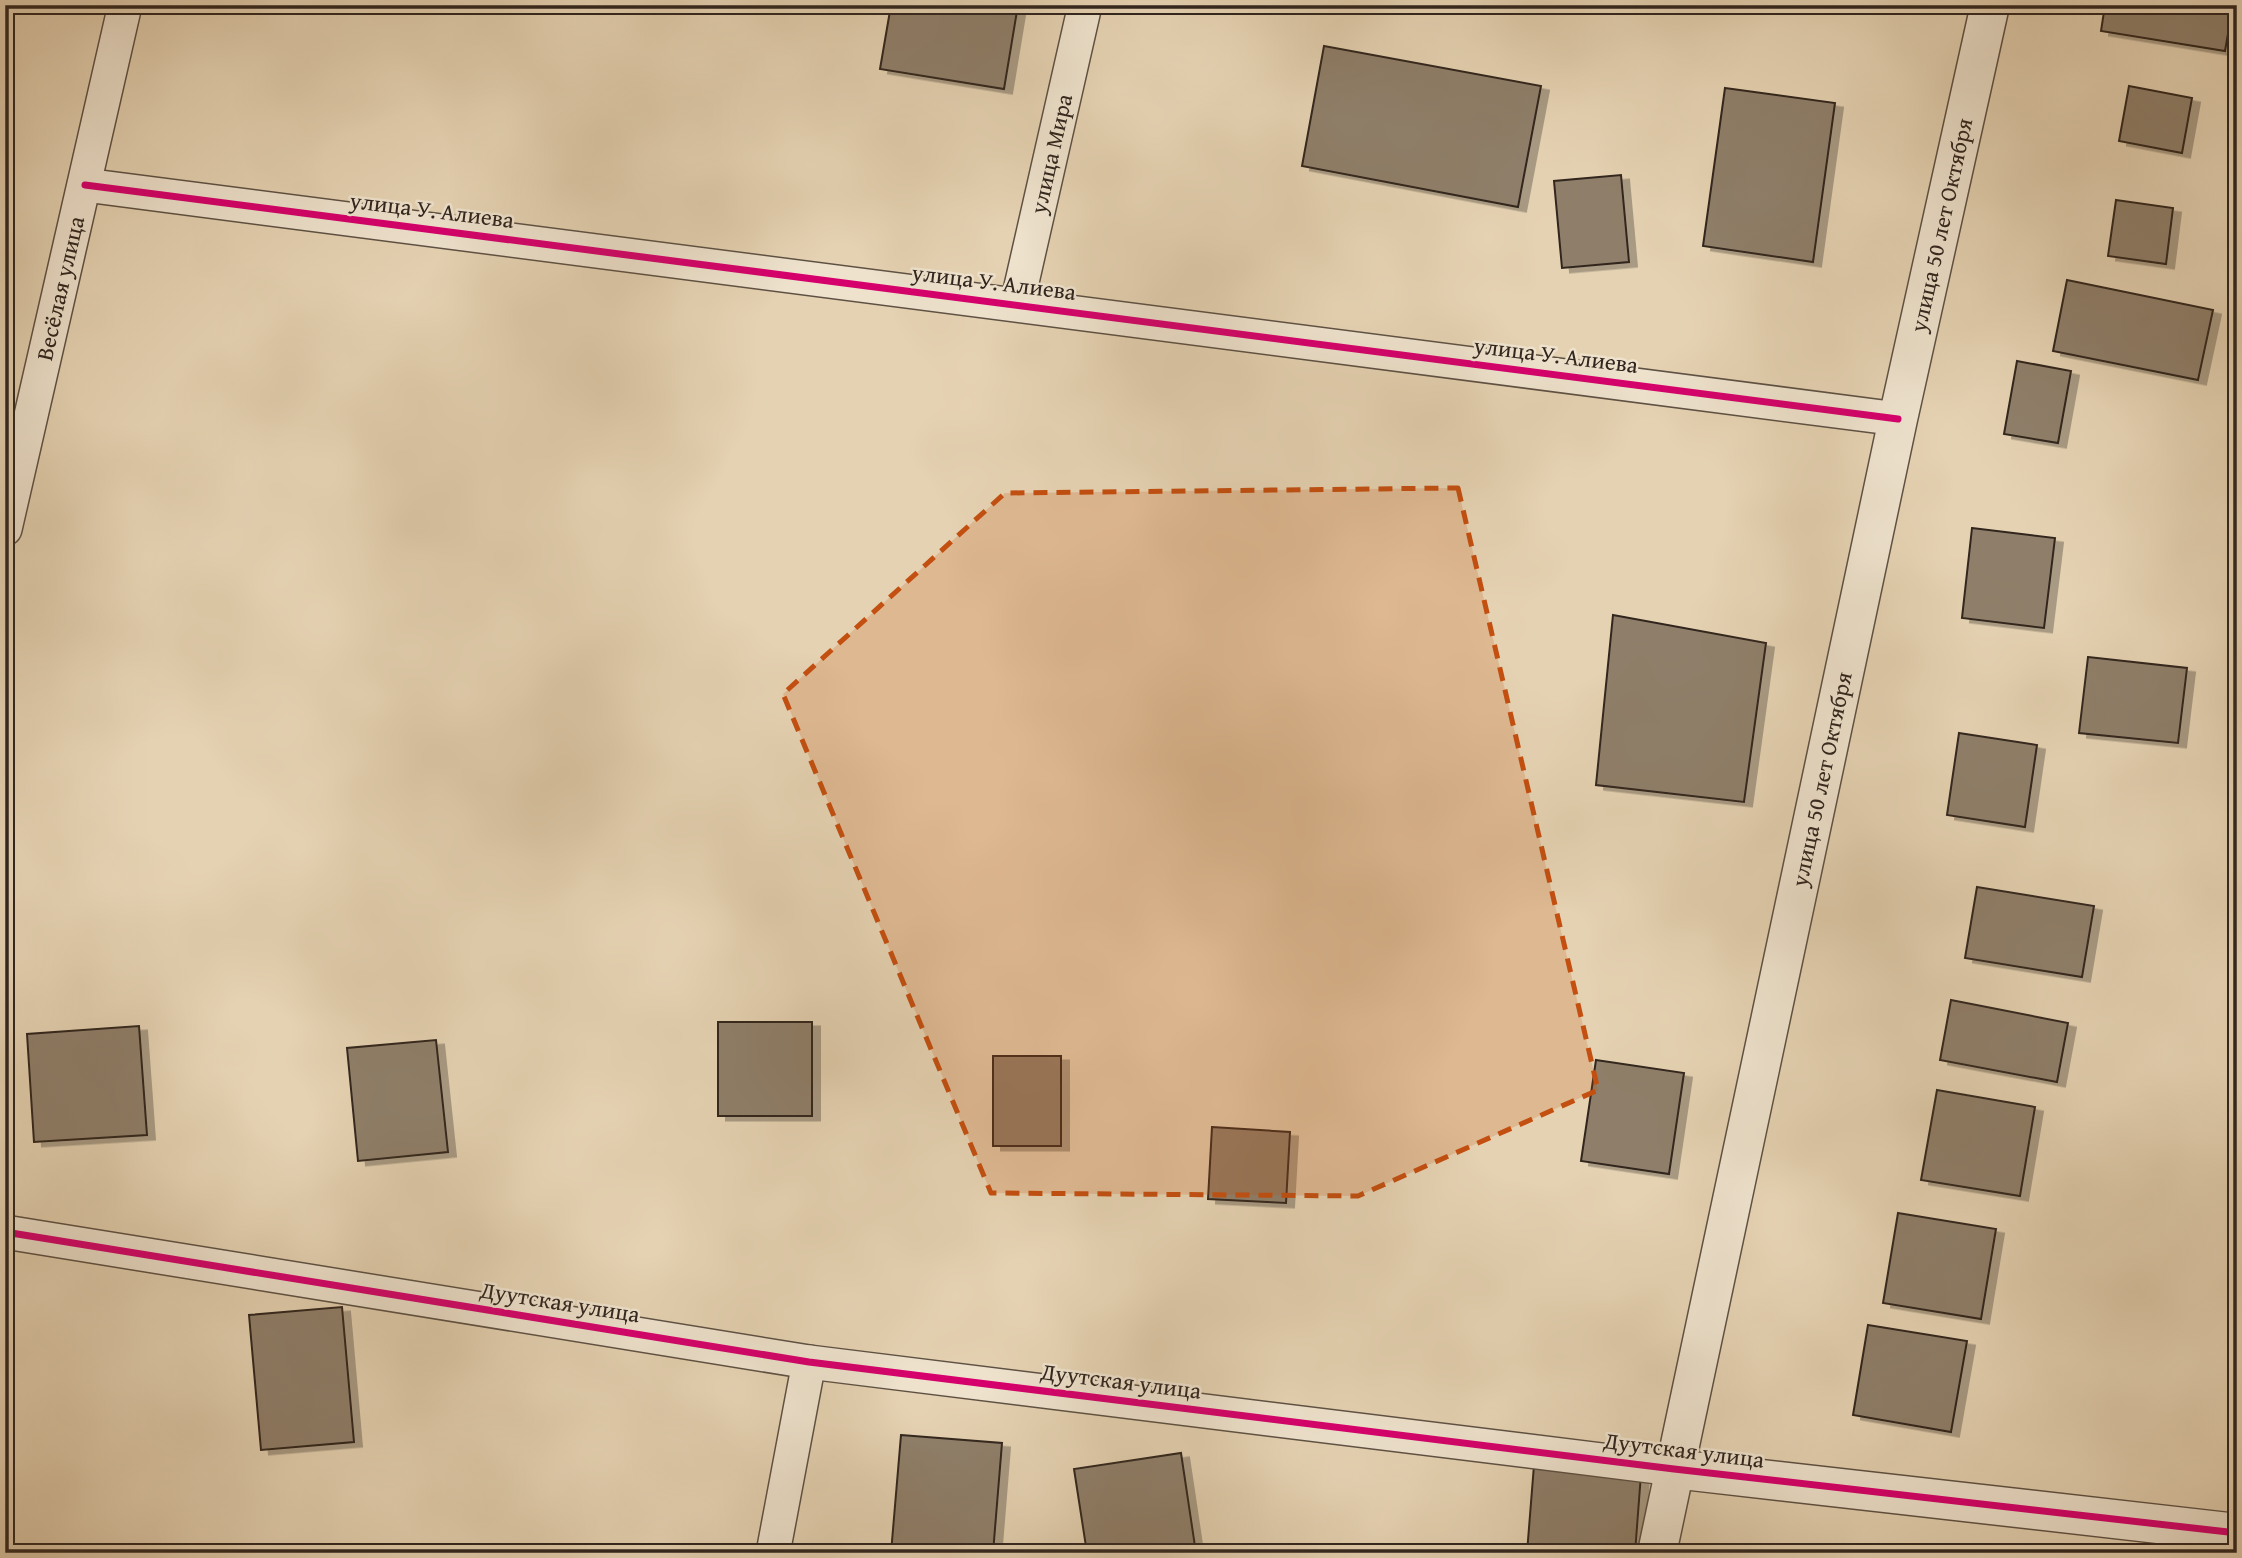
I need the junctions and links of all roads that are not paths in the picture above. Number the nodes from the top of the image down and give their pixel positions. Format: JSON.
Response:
{"nodes":[{"id":1,"x":125,"y":5,"type":"edge"},
{"id":2,"x":1085,"y":5,"type":"edge"},
{"id":3,"x":1990,"y":5,"type":"edge"},
{"id":4,"x":85,"y":185,"type":"junction"},
{"id":5,"x":1017,"y":304,"type":"junction"},
{"id":6,"x":1898,"y":419,"type":"junction"},
{"id":7,"x":5,"y":529,"type":"edge"},
{"id":8,"x":5,"y":1233,"type":"edge"},
{"id":9,"x":809,"y":1362,"type":"junction"},
{"id":10,"x":1674,"y":1469,"type":"junction"},
{"id":11,"x":2237,"y":1533,"type":"edge"},
{"id":12,"x":773,"y":1553,"type":"edge"},
{"id":13,"x":1657,"y":1553,"type":"edge"}],
"edges":[{"from":1,"to":4,"type":"street","name":"Весёлая улица"},
{"from":2,"to":5,"type":"street","name":"улица Мира"},
{"from":3,"to":6,"type":"street","name":"улица 50 лет Октября"},
{"from":4,"to":5,"type":"street","name":"улица У. Алиева"},
{"from":4,"to":7,"type":"street","name":"Весёлая улица"},
{"from":5,"to":6,"type":"street","name":"улица У. Алиева"},
{"from":6,"to":10,"type":"street","name":"улица 50 лет Октября"},
{"from":8,"to":9,"type":"street","name":"Дуутская улица"},
{"from":9,"to":10,"type":"street","name":"Дуутская улица"},
{"from":9,"to":12,"type":"street"},
{"from":10,"to":11,"type":"street","name":"Дуутская улица"},
{"from":10,"to":13,"type":"street","name":"улица 50 лет Октября"}]}
